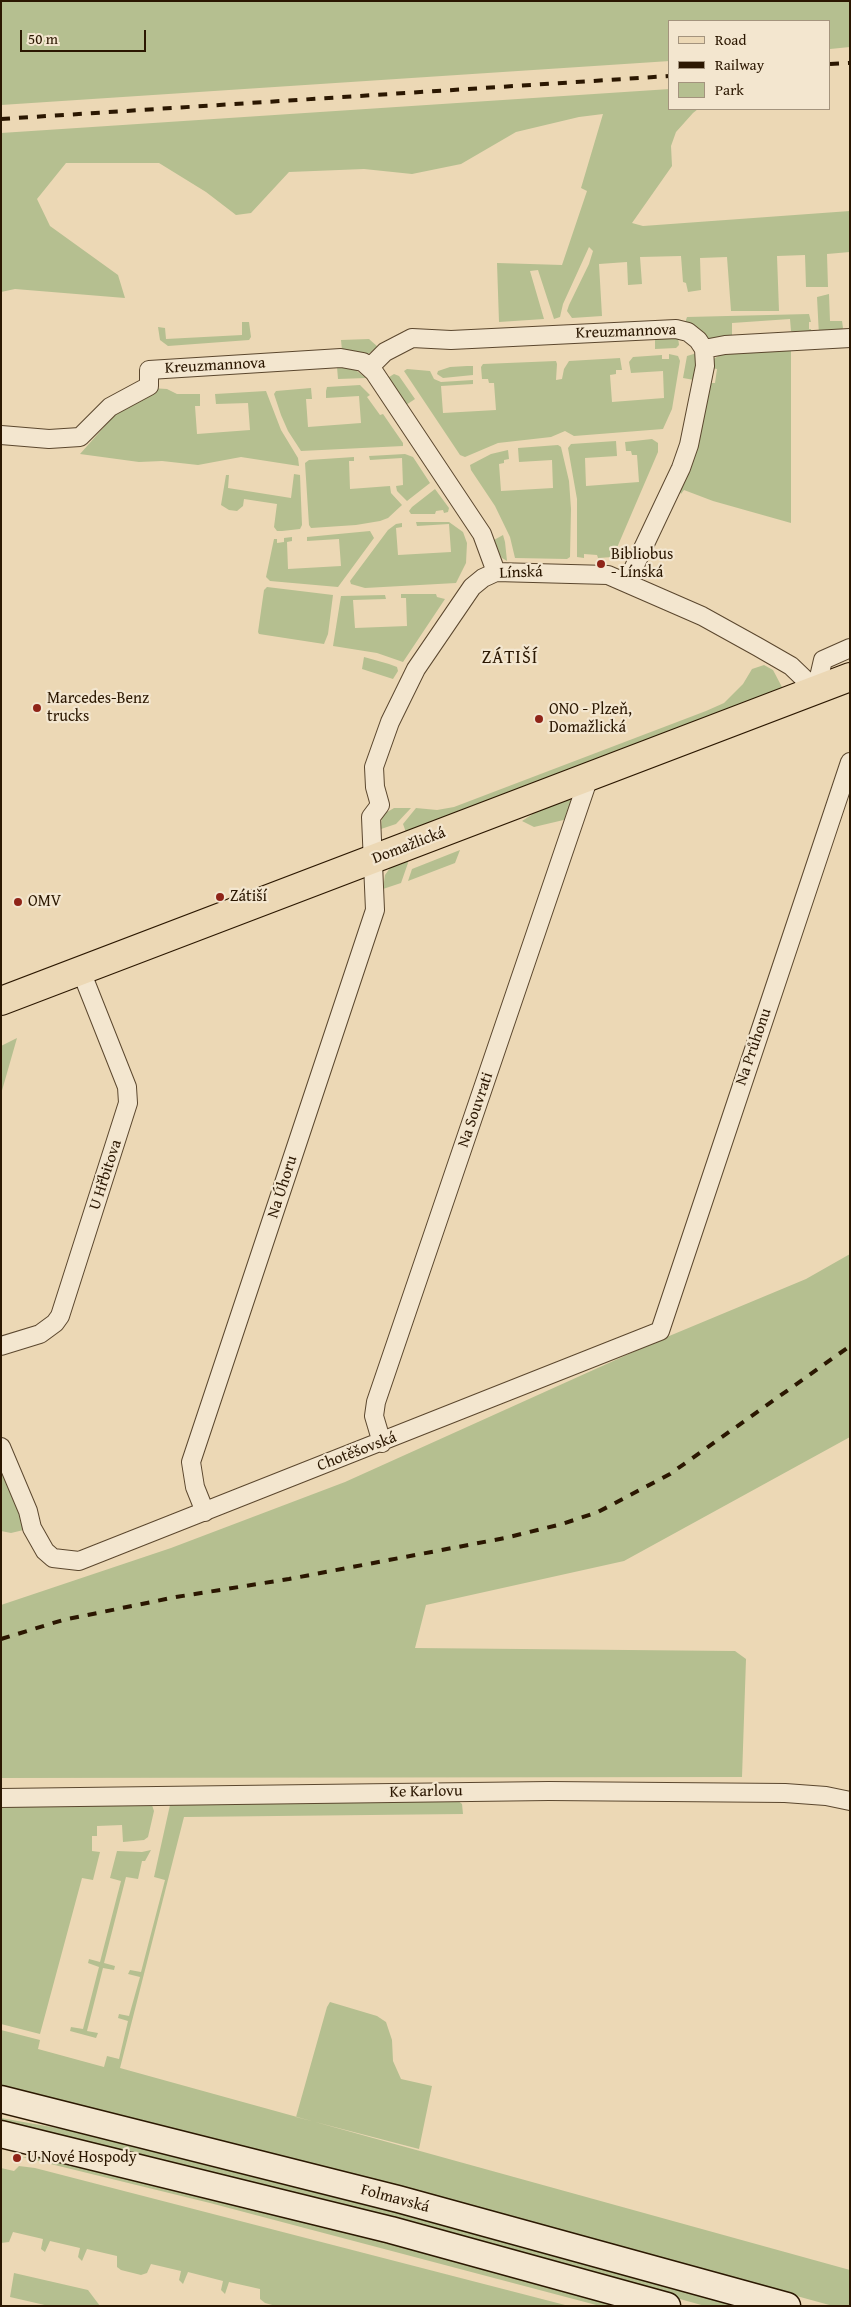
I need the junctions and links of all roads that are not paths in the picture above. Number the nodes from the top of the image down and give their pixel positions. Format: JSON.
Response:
{"nodes":[{"id":1,"x":850,"y":338,"type":"edge"},
{"id":2,"x":704,"y":350,"type":"junction"},
{"id":3,"x":370,"y":367,"type":"junction"},
{"id":4,"x":1,"y":435,"type":"edge"},
{"id":5,"x":496,"y":572,"type":"junction"},
{"id":6,"x":627,"y":582,"type":"junction"},
{"id":7,"x":850,"y":648,"type":"edge"},
{"id":8,"x":850,"y":677,"type":"edge"},
{"id":9,"x":816,"y":690,"type":"junction"},
{"id":10,"x":850,"y":762,"type":"edge"},
{"id":11,"x":589,"y":777,"type":"junction"},
{"id":12,"x":373,"y":860,"type":"junction"},
{"id":13,"x":81,"y":971,"type":"junction"},
{"id":14,"x":1,"y":1001,"type":"edge"},
{"id":15,"x":660,"y":1331,"type":"joint"},
{"id":16,"x":1,"y":1346,"type":"edge"},
{"id":17,"x":382,"y":1443,"type":"junction"},
{"id":18,"x":1,"y":1447,"type":"edge"},
{"id":19,"x":205,"y":1512,"type":"junction"},
{"id":20,"x":1,"y":1798,"type":"edge"},
{"id":21,"x":850,"y":1801,"type":"edge"},
{"id":22,"x":1,"y":2099,"type":"edge"},
{"id":23,"x":1,"y":2134,"type":"edge"},
{"id":24,"x":666,"y":2306,"type":"edge"},
{"id":25,"x":787,"y":2306,"type":"edge"}],
"edges":[{"from":1,"to":2,"type":"street"},
{"from":2,"to":3,"type":"street","name":"Kreuzmannova"},
{"from":2,"to":6,"type":"street"},
{"from":3,"to":4,"type":"street","name":"Kreuzmannova"},
{"from":3,"to":5,"type":"street"},
{"from":5,"to":6,"type":"street","name":"Línská"},
{"from":5,"to":12,"type":"street","name":"Línská"},
{"from":6,"to":9,"type":"street","name":"Línská"},
{"from":7,"to":9,"type":"street"},
{"from":8,"to":9,"type":"main road","name":"Domažlická"},
{"from":9,"to":11,"type":"main road","name":"Domažlická"},
{"from":10,"to":15,"type":"street","name":"Na Průhonu"},
{"from":11,"to":12,"type":"main road","name":"Domažlická"},
{"from":11,"to":17,"type":"street","name":"Na Souvrati"},
{"from":12,"to":13,"type":"main road","name":"Domažlická"},
{"from":12,"to":19,"type":"street","name":"Na Úhoru"},
{"from":13,"to":14,"type":"main road","name":"Domažlická"},
{"from":13,"to":16,"type":"street","name":"U Hřbitova"},
{"from":15,"to":17,"type":"street","name":"Chotěšovská"},
{"from":17,"to":19,"type":"street","name":"Chotěšovská"},
{"from":18,"to":19,"type":"street","name":"Chotěšovská"},
{"from":20,"to":21,"type":"street","name":"Ke Karlovu"},
{"from":22,"to":25,"type":"main road","name":"Folmavská"},
{"from":23,"to":24,"type":"main road","name":"Folmavská"}]}
